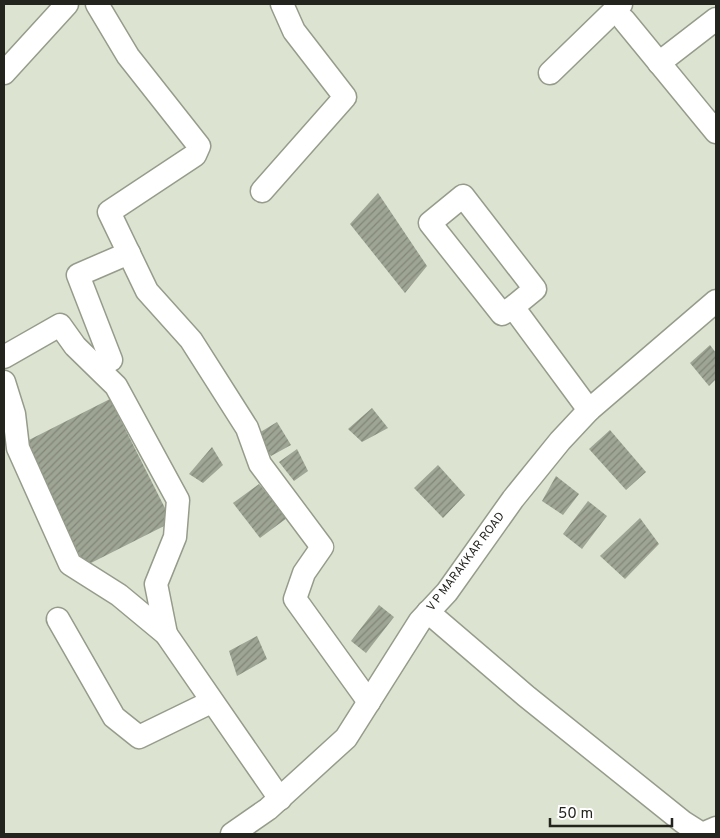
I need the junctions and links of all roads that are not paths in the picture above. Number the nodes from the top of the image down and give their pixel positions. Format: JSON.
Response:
{"nodes":[{"id":1,"x":67,"y":4,"type":"edge"},
{"id":2,"x":96,"y":4,"type":"edge"},
{"id":3,"x":282,"y":4,"type":"edge"},
{"id":4,"x":622,"y":12,"type":"edge"},
{"id":5,"x":716,"y":19,"type":"edge"},
{"id":6,"x":659,"y":62,"type":"junction"},
{"id":7,"x":5,"y":67,"type":"edge"},
{"id":8,"x":550,"y":73,"type":"dead end"},
{"id":9,"x":716,"y":132,"type":"edge"},
{"id":10,"x":262,"y":191,"type":"dead end"},
{"id":11,"x":129,"y":253,"type":"junction"},
{"id":12,"x":716,"y":301,"type":"edge"},
{"id":13,"x":513,"y":307,"type":"junction"},
{"id":14,"x":4,"y":356,"type":"edge"},
{"id":15,"x":111,"y":360,"type":"dead end"},
{"id":16,"x":4,"y":382,"type":"edge"},
{"id":17,"x":589,"y":410,"type":"junction"},
{"id":18,"x":428,"y":612,"type":"junction"},
{"id":19,"x":58,"y":619,"type":"dead end"},
{"id":20,"x":166,"y":634,"type":"junction"},
{"id":21,"x":211,"y":702,"type":"junction"},
{"id":22,"x":369,"y":702,"type":"junction"},
{"id":23,"x":280,"y":799,"type":"junction"},
{"id":24,"x":710,"y":831,"type":"edge"},
{"id":25,"x":232,"y":834,"type":"edge"}],
"edges":[{"from":1,"to":7,"type":"street"},
{"from":2,"to":11,"type":"street"},
{"from":3,"to":10,"type":"street"},
{"from":4,"to":6,"type":"street"},
{"from":4,"to":8,"type":"street"},
{"from":5,"to":6,"type":"street"},
{"from":6,"to":9,"type":"street"},
{"from":11,"to":15,"type":"street"},
{"from":11,"to":22,"type":"street"},
{"from":12,"to":17,"type":"street","name":"V P MARAKKAR ROAD"},
{"from":13,"to":13,"type":"street"},
{"from":13,"to":17,"type":"street"},
{"from":14,"to":20,"type":"street"},
{"from":16,"to":20,"type":"street"},
{"from":17,"to":18,"type":"street","name":"V P MARAKKAR ROAD"},
{"from":18,"to":22,"type":"street","name":"V P MARAKKAR ROAD"},
{"from":18,"to":24,"type":"street"},
{"from":19,"to":21,"type":"street"},
{"from":20,"to":21,"type":"street"},
{"from":21,"to":23,"type":"street"},
{"from":22,"to":23,"type":"street","name":"V P MARAKKAR ROAD"},
{"from":23,"to":25,"type":"street","name":"V P MARAKKAR ROAD"}]}
